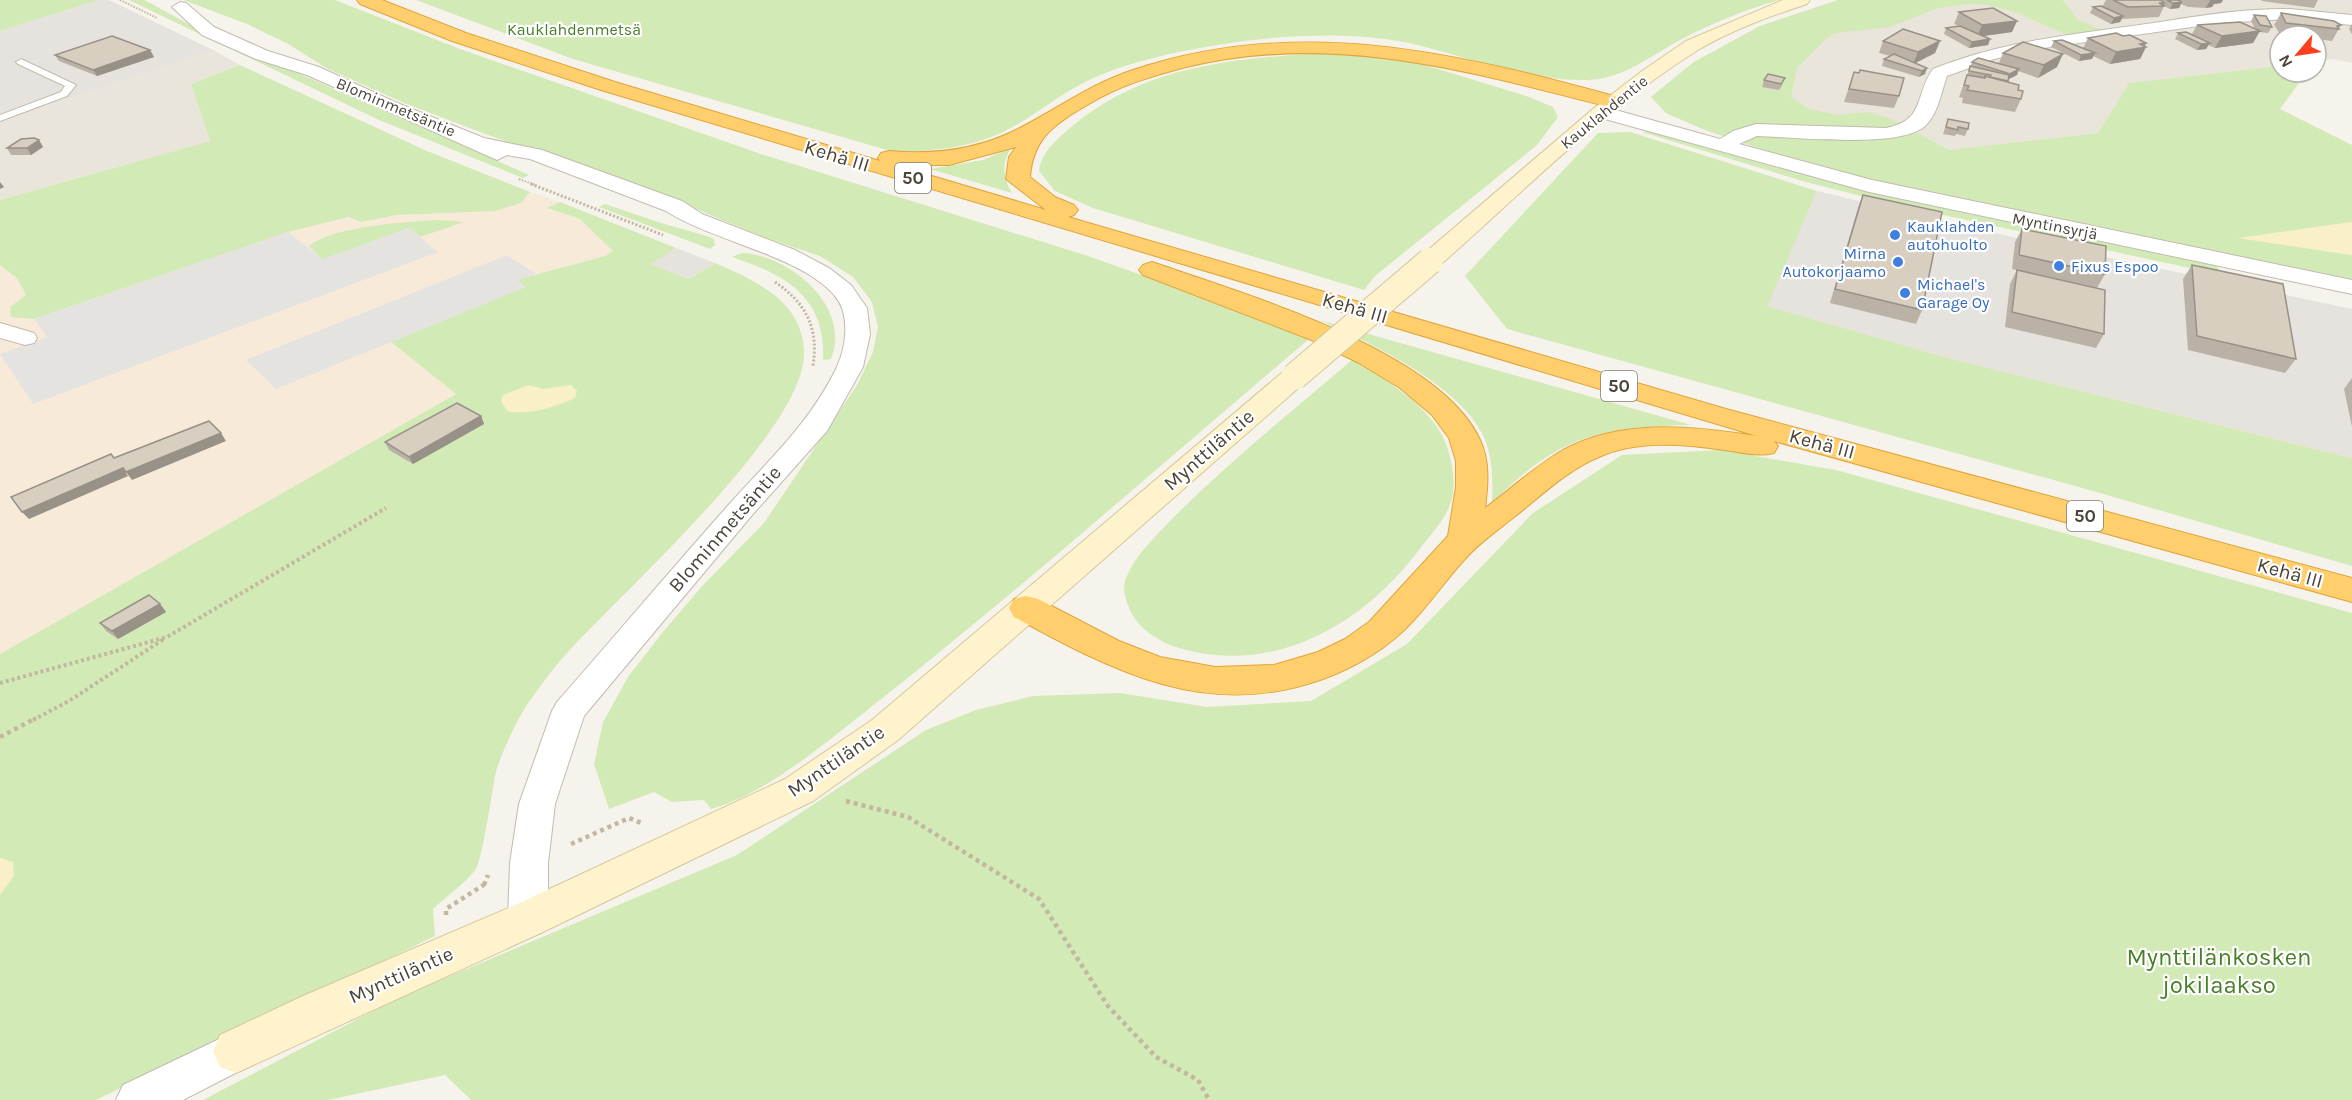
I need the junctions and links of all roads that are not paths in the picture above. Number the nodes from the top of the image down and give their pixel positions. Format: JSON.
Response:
{"nodes":[{"id":1,"x":366,"y":0,"type":"edge"},
{"id":2,"x":1801,"y":0,"type":"edge"},
{"id":3,"x":173,"y":4,"type":"edge"},
{"id":4,"x":2352,"y":20,"type":"edge"},
{"id":5,"x":21,"y":62,"type":"dead end"},
{"id":6,"x":1607,"y":107,"type":"junction"},
{"id":7,"x":0,"y":118,"type":"edge"},
{"id":8,"x":1040,"y":126,"type":"junction"},
{"id":9,"x":1725,"y":144,"type":"junction"},
{"id":10,"x":813,"y":148,"type":"junction"},
{"id":11,"x":1013,"y":208,"type":"junction"},
{"id":12,"x":1118,"y":238,"type":"junction"},
{"id":13,"x":1430,"y":261,"type":"joint"},
{"id":14,"x":2352,"y":287,"type":"edge"},
{"id":15,"x":0,"y":330,"type":"edge"},
{"id":16,"x":26,"y":339,"type":"dead end"},
{"id":17,"x":1887,"y":461,"type":"junction"},
{"id":18,"x":1464,"y":540,"type":"junction"},
{"id":19,"x":2352,"y":590,"type":"edge"},
{"id":20,"x":1026,"y":608,"type":"junction"},
{"id":21,"x":528,"y":919,"type":"junction"},
{"id":22,"x":236,"y":1051,"type":"joint"},
{"id":23,"x":138,"y":1100,"type":"edge"}],
"edges":[{"from":1,"to":10,"type":"highway","name":"Kehä III","number":"50"},
{"from":2,"to":6,"type":"street","name":"Kauklahdentie"},
{"from":3,"to":21,"type":"street","name":"Blominmetsäntie"},
{"from":4,"to":9,"type":"street"},
{"from":5,"to":7,"type":"lane"},
{"from":6,"to":8,"type":"highway"},
{"from":6,"to":9,"type":"street","name":"Myntinsyrjä"},
{"from":6,"to":13,"type":"street","name":"Kauklahdentie"},
{"from":8,"to":10,"type":"highway"},
{"from":8,"to":12,"type":"highway"},
{"from":9,"to":14,"type":"street","name":"Myntinsyrjä"},
{"from":10,"to":11,"type":"highway","name":"Kehä III","number":"50"},
{"from":11,"to":12,"type":"highway","name":"Kehä III","number":"50"},
{"from":11,"to":18,"type":"highway"},
{"from":12,"to":17,"type":"highway","name":"Kehä III","number":"50"},
{"from":13,"to":20,"type":"street","name":"Mynttiläntie","bridge":true},
{"from":15,"to":16,"type":"street"},
{"from":17,"to":18,"type":"highway"},
{"from":17,"to":19,"type":"highway","name":"Kehä III","number":"50"},
{"from":18,"to":20,"type":"highway"},
{"from":20,"to":21,"type":"street","name":"Mynttiläntie"},
{"from":21,"to":22,"type":"street","name":"Mynttiläntie"},
{"from":22,"to":23,"type":"street","name":"Mynttiläntie"}]}
